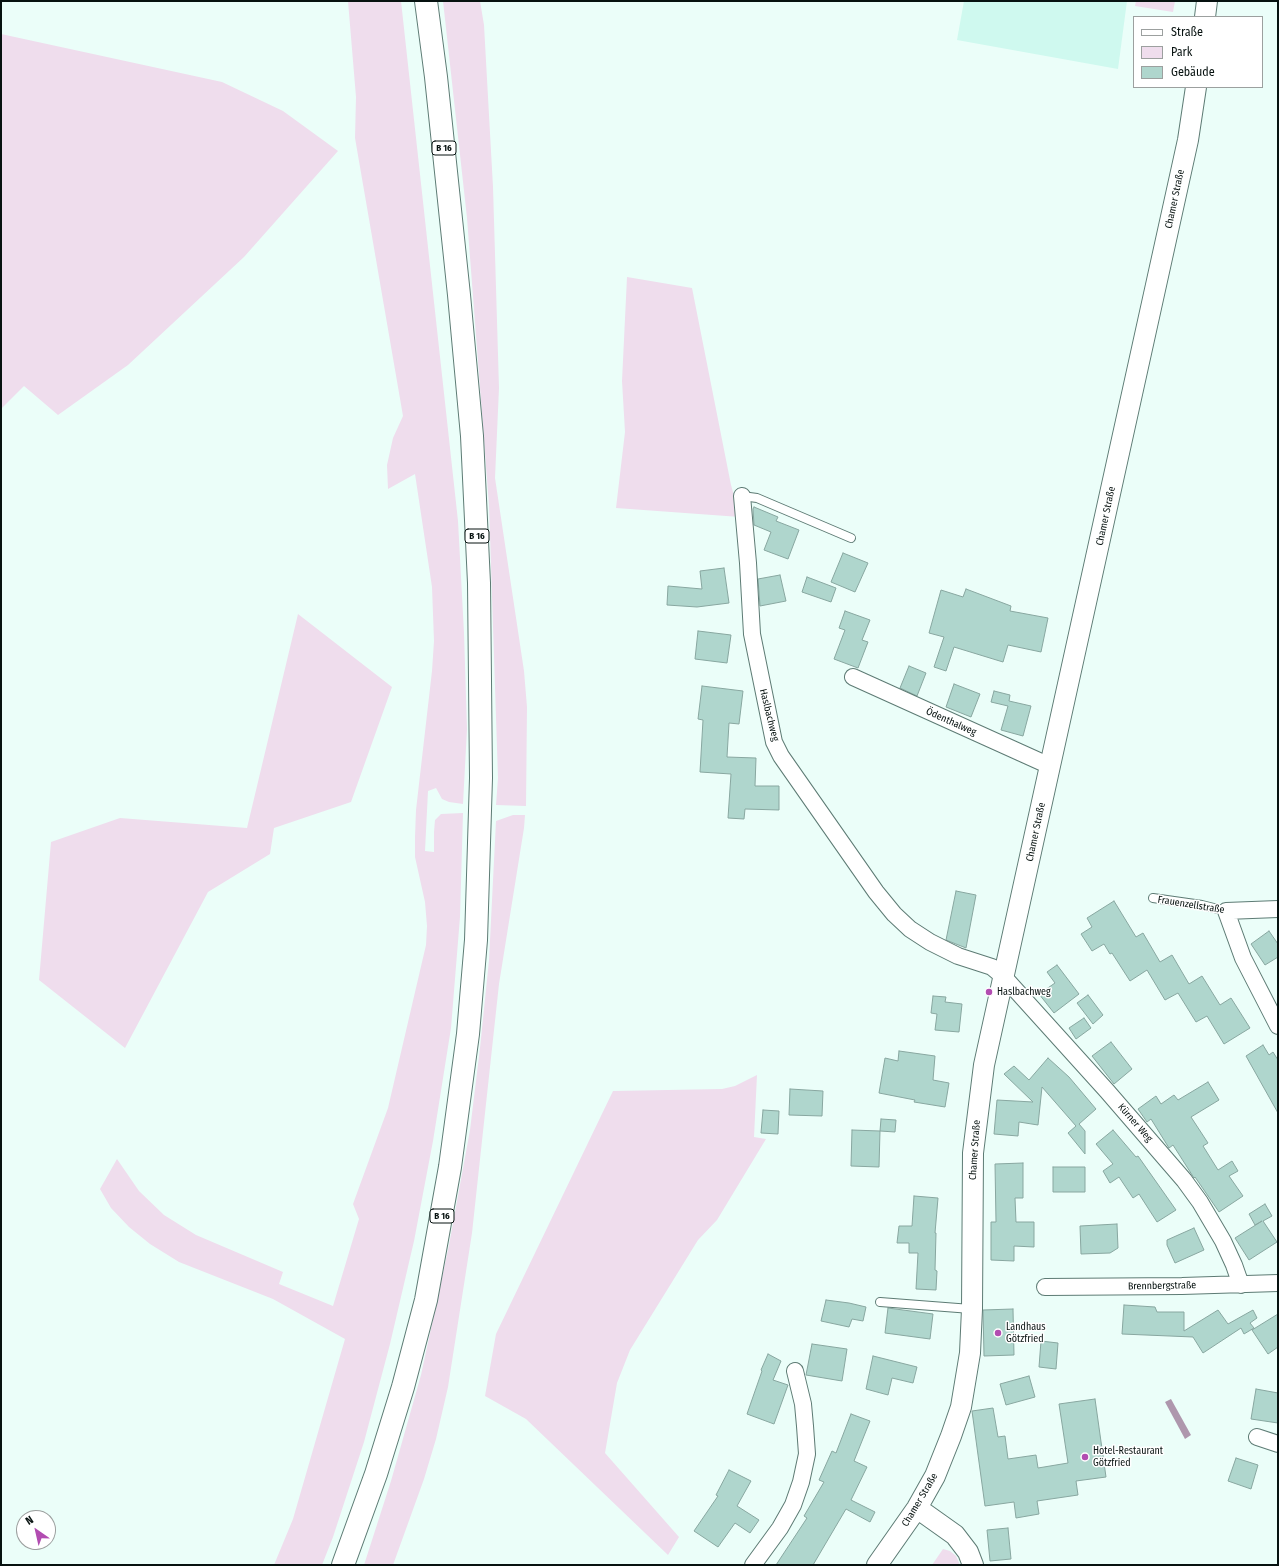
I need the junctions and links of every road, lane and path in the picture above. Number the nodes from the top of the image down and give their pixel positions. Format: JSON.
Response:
{"nodes":[{"id":1,"x":426,"y":1,"type":"edge"},
{"id":2,"x":1207,"y":1,"type":"edge"},
{"id":3,"x":1205,"y":16,"type":"edge"},
{"id":4,"x":1196,"y":88,"type":"edge"},
{"id":5,"x":742,"y":496,"type":"joint"},
{"id":6,"x":851,"y":538,"type":"dead end"},
{"id":7,"x":853,"y":678,"type":"dead end"},
{"id":8,"x":1050,"y":766,"type":"junction"},
{"id":9,"x":1153,"y":898,"type":"dead end"},
{"id":10,"x":1278,"y":909,"type":"edge"},
{"id":11,"x":1226,"y":911,"type":"junction"},
{"id":12,"x":1004,"y":977,"type":"junction"},
{"id":13,"x":1278,"y":1026,"type":"edge"},
{"id":14,"x":1278,"y":1283,"type":"edge"},
{"id":15,"x":1241,"y":1285,"type":"junction"},
{"id":16,"x":1045,"y":1288,"type":"dead end"},
{"id":17,"x":880,"y":1302,"type":"dead end"},
{"id":18,"x":972,"y":1310,"type":"junction"},
{"id":19,"x":795,"y":1371,"type":"dead end"},
{"id":20,"x":1257,"y":1437,"type":"dead end"},
{"id":21,"x":1278,"y":1444,"type":"edge"},
{"id":22,"x":917,"y":1508,"type":"junction"},
{"id":23,"x":343,"y":1565,"type":"edge"},
{"id":24,"x":753,"y":1565,"type":"edge"},
{"id":25,"x":877,"y":1565,"type":"edge"},
{"id":26,"x":973,"y":1565,"type":"edge"}],
"edges":[{"from":1,"to":23,"type":"highway","number":"B 16"},
{"from":2,"to":3,"type":"street"},
{"from":4,"to":8,"type":"street","name":"Chamer Straße"},
{"from":5,"to":6,"type":"lane"},
{"from":5,"to":12,"type":"street","name":"Haslbachweg"},
{"from":7,"to":8,"type":"street","name":"Ödenthalweg"},
{"from":8,"to":12,"type":"street","name":"Chamer Straße"},
{"from":9,"to":11,"type":"lane","name":"Frauenzellstraße"},
{"from":10,"to":11,"type":"street","name":"Frauenzellstraße"},
{"from":11,"to":13,"type":"street"},
{"from":12,"to":15,"type":"street","name":"Kürner Weg"},
{"from":12,"to":18,"type":"street","name":"Chamer Straße"},
{"from":14,"to":15,"type":"street","name":"Brennbergstraße"},
{"from":15,"to":16,"type":"street","name":"Brennbergstraße"},
{"from":17,"to":18,"type":"lane"},
{"from":18,"to":22,"type":"street","name":"Chamer Straße"},
{"from":19,"to":24,"type":"street"},
{"from":20,"to":21,"type":"street"},
{"from":22,"to":25,"type":"street","name":"Chamer Straße"},
{"from":22,"to":26,"type":"street"}]}
